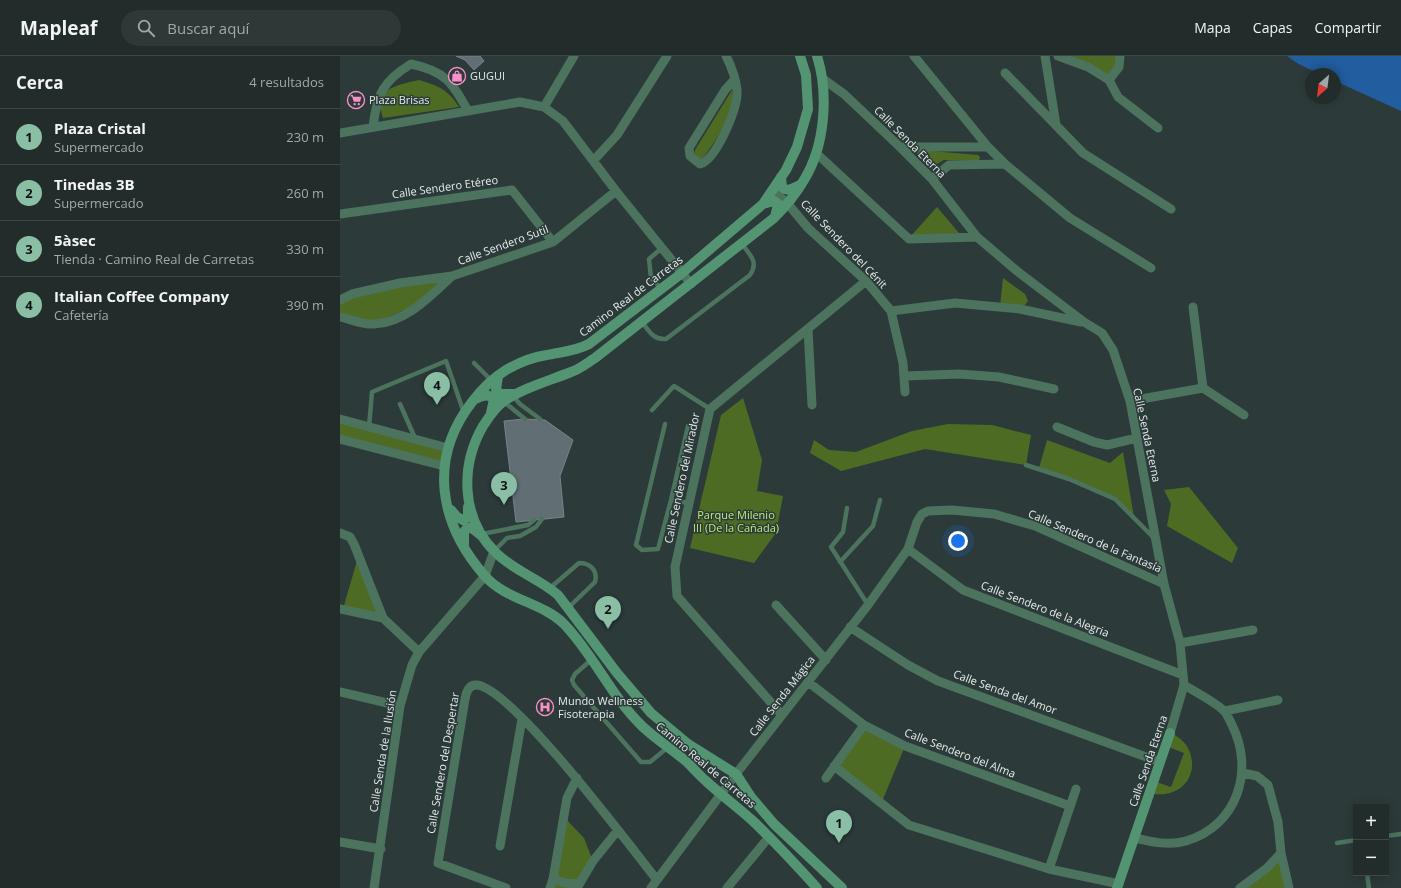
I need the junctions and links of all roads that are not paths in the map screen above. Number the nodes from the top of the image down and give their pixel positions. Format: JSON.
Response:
{"nodes":[{"id":1,"x":574,"y":56,"type":"edge"},
{"id":2,"x":667,"y":56,"type":"edge"},
{"id":3,"x":726,"y":56,"type":"edge"},
{"id":4,"x":800,"y":56,"type":"edge"},
{"id":5,"x":817,"y":56,"type":"edge"},
{"id":6,"x":914,"y":56,"type":"edge"},
{"id":7,"x":1045,"y":56,"type":"edge"},
{"id":8,"x":1058,"y":56,"type":"edge"},
{"id":9,"x":1120,"y":56,"type":"edge"},
{"id":10,"x":410,"y":60,"type":"edge"},
{"id":11,"x":1005,"y":73,"type":"dead end"},
{"id":12,"x":823,"y":79,"type":"junction"},
{"id":13,"x":734,"y":80,"type":"junction"},
{"id":14,"x":1108,"y":80,"type":"junction"},
{"id":15,"x":544,"y":106,"type":"junction"},
{"id":16,"x":468,"y":111,"type":"junction"},
{"id":17,"x":1056,"y":125,"type":"junction"},
{"id":18,"x":373,"y":127,"type":"junction"},
{"id":19,"x":1158,"y":128,"type":"dead end"},
{"id":20,"x":340,"y":133,"type":"edge"},
{"id":21,"x":900,"y":147,"type":"junction"},
{"id":22,"x":988,"y":147,"type":"junction"},
{"id":23,"x":816,"y":153,"type":"junction"},
{"id":24,"x":594,"y":160,"type":"junction"},
{"id":25,"x":1006,"y":164,"type":"junction"},
{"id":26,"x":781,"y":177,"type":"junction"},
{"id":27,"x":932,"y":179,"type":"junction"},
{"id":28,"x":801,"y":185,"type":"junction"},
{"id":29,"x":616,"y":190,"type":"junction"},
{"id":30,"x":773,"y":190,"type":"junction"},
{"id":31,"x":763,"y":204,"type":"junction"},
{"id":32,"x":788,"y":204,"type":"junction"},
{"id":33,"x":1171,"y":209,"type":"dead end"},
{"id":34,"x":340,"y":211,"type":"edge"},
{"id":35,"x":774,"y":218,"type":"junction"},
{"id":36,"x":977,"y":237,"type":"junction"},
{"id":37,"x":554,"y":242,"type":"junction"},
{"id":38,"x":742,"y":244,"type":"junction"},
{"id":39,"x":662,"y":248,"type":"junction"},
{"id":40,"x":1151,"y":268,"type":"dead end"},
{"id":41,"x":682,"y":273,"type":"junction"},
{"id":42,"x":452,"y":276,"type":"junction"},
{"id":43,"x":866,"y":281,"type":"junction"},
{"id":44,"x":691,"y":284,"type":"junction"},
{"id":45,"x":661,"y":289,"type":"junction"},
{"id":46,"x":340,"y":300,"type":"edge"},
{"id":47,"x":1193,"y":307,"type":"dead end"},
{"id":48,"x":890,"y":311,"type":"junction"},
{"id":49,"x":340,"y":317,"type":"edge"},
{"id":50,"x":642,"y":321,"type":"junction"},
{"id":51,"x":1084,"y":322,"type":"junction"},
{"id":52,"x":808,"y":329,"type":"junction"},
{"id":53,"x":474,"y":363,"type":"dead end"},
{"id":54,"x":905,"y":376,"type":"junction"},
{"id":55,"x":495,"y":379,"type":"junction"},
{"id":56,"x":1203,"y":388,"type":"junction"},
{"id":57,"x":1054,"y":389,"type":"dead end"},
{"id":58,"x":905,"y":392,"type":"dead end"},
{"id":59,"x":515,"y":395,"type":"junction"},
{"id":60,"x":474,"y":400,"type":"junction"},
{"id":61,"x":503,"y":401,"type":"junction"},
{"id":62,"x":1130,"y":401,"type":"junction"},
{"id":63,"x":400,"y":404,"type":"dead end"},
{"id":64,"x":812,"y":405,"type":"dead end"},
{"id":65,"x":710,"y":409,"type":"junction"},
{"id":66,"x":652,"y":410,"type":"dead end"},
{"id":67,"x":464,"y":412,"type":"junction"},
{"id":68,"x":491,"y":413,"type":"junction"},
{"id":69,"x":1244,"y":415,"type":"dead end"},
{"id":70,"x":525,"y":418,"type":"dead end"},
{"id":71,"x":340,"y":419,"type":"edge"},
{"id":72,"x":540,"y":419,"type":"dead end"},
{"id":73,"x":665,"y":424,"type":"dead end"},
{"id":74,"x":369,"y":426,"type":"junction"},
{"id":75,"x":688,"y":426,"type":"dead end"},
{"id":76,"x":1056,"y":427,"type":"dead end"},
{"id":77,"x":340,"y":438,"type":"edge"},
{"id":78,"x":415,"y":438,"type":"junction"},
{"id":79,"x":1137,"y":438,"type":"junction"},
{"id":80,"x":448,"y":448,"type":"junction"},
{"id":81,"x":1026,"y":465,"type":"dead end"},
{"id":82,"x":444,"y":466,"type":"junction"},
{"id":83,"x":468,"y":500,"type":"junction"},
{"id":84,"x":671,"y":500,"type":"junction"},
{"id":85,"x":880,"y":500,"type":"dead end"},
{"id":86,"x":688,"y":503,"type":"junction"},
{"id":87,"x":448,"y":507,"type":"junction"},
{"id":88,"x":847,"y":508,"type":"dead end"},
{"id":89,"x":922,"y":514,"type":"joint"},
{"id":90,"x":542,"y":519,"type":"dead end"},
{"id":91,"x":534,"y":520,"type":"dead end"},
{"id":92,"x":340,"y":533,"type":"edge"},
{"id":93,"x":483,"y":536,"type":"junction"},
{"id":94,"x":1155,"y":540,"type":"junction"},
{"id":95,"x":464,"y":545,"type":"junction"},
{"id":96,"x":908,"y":549,"type":"junction"},
{"id":97,"x":494,"y":551,"type":"junction"},
{"id":98,"x":840,"y":562,"type":"junction"},
{"id":99,"x":485,"y":576,"type":"junction"},
{"id":100,"x":1164,"y":584,"type":"junction"},
{"id":101,"x":550,"y":588,"type":"junction"},
{"id":102,"x":776,"y":605,"type":"dead end"},
{"id":103,"x":868,"y":605,"type":"junction"},
{"id":104,"x":568,"y":608,"type":"junction"},
{"id":105,"x":340,"y":609,"type":"edge"},
{"id":106,"x":383,"y":618,"type":"junction"},
{"id":107,"x":850,"y":627,"type":"junction"},
{"id":108,"x":1253,"y":630,"type":"dead end"},
{"id":109,"x":1180,"y":643,"type":"junction"},
{"id":110,"x":419,"y":652,"type":"junction"},
{"id":111,"x":591,"y":660,"type":"junction"},
{"id":112,"x":826,"y":660,"type":"junction"},
{"id":113,"x":1183,"y":675,"type":"junction"},
{"id":114,"x":808,"y":682,"type":"junction"},
{"id":115,"x":1184,"y":685,"type":"junction"},
{"id":116,"x":340,"y":692,"type":"edge"},
{"id":117,"x":1278,"y":700,"type":"dead end"},
{"id":118,"x":400,"y":706,"type":"junction"},
{"id":119,"x":1224,"y":711,"type":"junction"},
{"id":120,"x":782,"y":715,"type":"junction"},
{"id":121,"x":522,"y":719,"type":"junction"},
{"id":122,"x":864,"y":725,"type":"junction"},
{"id":123,"x":1170,"y":733,"type":"joint"},
{"id":124,"x":667,"y":748,"type":"junction"},
{"id":125,"x":1160,"y":762,"type":"junction"},
{"id":126,"x":834,"y":766,"type":"junction"},
{"id":127,"x":1243,"y":772,"type":"junction"},
{"id":128,"x":736,"y":774,"type":"junction"},
{"id":129,"x":577,"y":778,"type":"junction"},
{"id":130,"x":826,"y":778,"type":"dead end"},
{"id":131,"x":1076,"y":789,"type":"dead end"},
{"id":132,"x":721,"y":794,"type":"junction"},
{"id":133,"x":1070,"y":806,"type":"junction"},
{"id":134,"x":618,"y":830,"type":"junction"},
{"id":135,"x":1401,"y":834,"type":"edge"},
{"id":136,"x":1389,"y":836,"type":"edge"},
{"id":137,"x":769,"y":837,"type":"junction"},
{"id":138,"x":1135,"y":838,"type":"junction"},
{"id":139,"x":1353,"y":840,"type":"edge"},
{"id":140,"x":340,"y":842,"type":"edge"},
{"id":141,"x":1336,"y":843,"type":"dead end"},
{"id":142,"x":500,"y":846,"type":"dead end"},
{"id":143,"x":381,"y":849,"type":"junction"},
{"id":144,"x":1281,"y":853,"type":"junction"},
{"id":145,"x":1049,"y":869,"type":"junction"},
{"id":146,"x":1367,"y":876,"type":"edge"},
{"id":147,"x":657,"y":880,"type":"junction"},
{"id":148,"x":552,"y":884,"type":"edge"},
{"id":149,"x":578,"y":886,"type":"edge"},
{"id":150,"x":1118,"y":886,"type":"edge"},
{"id":151,"x":374,"y":888,"type":"edge"},
{"id":152,"x":506,"y":888,"type":"edge"},
{"id":153,"x":651,"y":888,"type":"edge"},
{"id":154,"x":727,"y":888,"type":"edge"},
{"id":155,"x":817,"y":888,"type":"edge"},
{"id":156,"x":842,"y":888,"type":"edge"},
{"id":157,"x":1240,"y":888,"type":"edge"},
{"id":158,"x":1289,"y":888,"type":"edge"},
{"id":159,"x":1369,"y":888,"type":"edge"}],
"edges":[{"from":1,"to":15,"type":"street"},
{"from":2,"to":24,"type":"street"},
{"from":3,"to":13,"type":"street"},
{"from":4,"to":26,"type":"street","name":"Camino Real de Carretas"},
{"from":5,"to":12,"type":"street","name":"Camino Real de Carretas"},
{"from":6,"to":22,"type":"street"},
{"from":7,"to":17,"type":"street"},
{"from":8,"to":14,"type":"street"},
{"from":9,"to":14,"type":"street"},
{"from":10,"to":16,"type":"street"},
{"from":10,"to":18,"type":"street"},
{"from":11,"to":17,"type":"street"},
{"from":12,"to":21,"type":"street","name":"Calle Senda Eterna"},
{"from":12,"to":23,"type":"street","name":"Camino Real de Carretas"},
{"from":13,"to":13,"type":"street"},
{"from":14,"to":19,"type":"street"},
{"from":15,"to":16,"type":"street"},
{"from":15,"to":24,"type":"street"},
{"from":16,"to":18,"type":"street"},
{"from":17,"to":33,"type":"street"},
{"from":18,"to":20,"type":"street"},
{"from":21,"to":22,"type":"street"},
{"from":21,"to":27,"type":"street","name":"Calle Senda Eterna"},
{"from":22,"to":25,"type":"street"},
{"from":23,"to":28,"type":"street","name":"Camino Real de Carretas"},
{"from":23,"to":36,"type":"street"},
{"from":24,"to":29,"type":"street"},
{"from":25,"to":27,"type":"street"},
{"from":25,"to":40,"type":"street"},
{"from":26,"to":28,"type":"street"},
{"from":26,"to":30,"type":"street","name":"Camino Real de Carretas"},
{"from":27,"to":36,"type":"street","name":"Calle Senda Eterna"},
{"from":28,"to":32,"type":"street","name":"Camino Real de Carretas"},
{"from":29,"to":37,"type":"street","name":"Calle Sendero Sutil"},
{"from":29,"to":39,"type":"street"},
{"from":30,"to":31,"type":"street","name":"Camino Real de Carretas"},
{"from":30,"to":32,"type":"street","name":"Calle Sendero del Cénit"},
{"from":31,"to":35,"type":"street"},
{"from":31,"to":41,"type":"street","name":"Camino Real de Carretas"},
{"from":32,"to":35,"type":"street","name":"Camino Real de Carretas"},
{"from":32,"to":43,"type":"street","name":"Calle Sendero del Cénit"},
{"from":34,"to":37,"type":"street","name":"Calle Sendero Etéreo"},
{"from":35,"to":38,"type":"street","name":"Camino Real de Carretas"},
{"from":36,"to":51,"type":"street","name":"Calle Senda Eterna"},
{"from":37,"to":42,"type":"street","name":"Calle Sendero Sutil"},
{"from":38,"to":44,"type":"street","name":"Camino Real de Carretas"},
{"from":38,"to":50,"type":"lane"},
{"from":39,"to":41,"type":"street"},
{"from":39,"to":45,"type":"lane"},
{"from":41,"to":44,"type":"street"},
{"from":41,"to":45,"type":"street","name":"Camino Real de Carretas"},
{"from":42,"to":46,"type":"street","name":"Calle Sendero Sutil"},
{"from":42,"to":49,"type":"street","name":"Calle Sendero Sutil"},
{"from":43,"to":48,"type":"street","name":"Calle Sendero del Cénit"},
{"from":43,"to":52,"type":"street","name":"Calle Sendero del Mirador"},
{"from":44,"to":50,"type":"street","name":"Camino Real de Carretas"},
{"from":45,"to":55,"type":"street","name":"Camino Real de Carretas"},
{"from":47,"to":56,"type":"street"},
{"from":48,"to":51,"type":"street"},
{"from":48,"to":54,"type":"street","name":"Calle Sendero del Cénit"},
{"from":50,"to":59,"type":"street","name":"Camino Real de Carretas"},
{"from":51,"to":62,"type":"street","name":"Calle Senda Eterna"},
{"from":52,"to":64,"type":"street"},
{"from":52,"to":65,"type":"street","name":"Calle Sendero del Mirador"},
{"from":53,"to":55,"type":"lane"},
{"from":54,"to":57,"type":"street"},
{"from":54,"to":58,"type":"street","name":"Calle Sendero del Cénit"},
{"from":55,"to":59,"type":"street"},
{"from":55,"to":60,"type":"street","name":"Camino Real de Carretas"},
{"from":56,"to":62,"type":"street"},
{"from":56,"to":69,"type":"street"},
{"from":59,"to":61,"type":"street","name":"Camino Real de Carretas"},
{"from":59,"to":72,"type":"lane"},
{"from":60,"to":67,"type":"street","name":"Camino Real de Carretas"},
{"from":60,"to":68,"type":"street"},
{"from":61,"to":68,"type":"street","name":"Camino Real de Carretas"},
{"from":61,"to":70,"type":"lane"},
{"from":62,"to":79,"type":"street","name":"Calle Senda Eterna"},
{"from":63,"to":78,"type":"lane"},
{"from":65,"to":66,"type":"lane"},
{"from":65,"to":86,"type":"street","name":"Calle Sendero del Mirador"},
{"from":67,"to":74,"type":"lane"},
{"from":67,"to":80,"type":"street","name":"Camino Real de Carretas"},
{"from":68,"to":83,"type":"street","name":"Camino Real de Carretas"},
{"from":71,"to":74,"type":"street"},
{"from":73,"to":84,"type":"lane"},
{"from":74,"to":78,"type":"street"},
{"from":75,"to":84,"type":"lane"},
{"from":76,"to":79,"type":"street"},
{"from":77,"to":82,"type":"street"},
{"from":78,"to":80,"type":"street"},
{"from":79,"to":94,"type":"street","name":"Calle Senda Eterna"},
{"from":80,"to":82,"type":"street","name":"Camino Real de Carretas"},
{"from":81,"to":94,"type":"lane"},
{"from":82,"to":87,"type":"street","name":"Camino Real de Carretas"},
{"from":83,"to":87,"type":"street"},
{"from":83,"to":93,"type":"street","name":"Camino Real de Carretas"},
{"from":84,"to":86,"type":"lane"},
{"from":85,"to":98,"type":"lane"},
{"from":86,"to":120,"type":"street","name":"Calle Sendero del Mirador"},
{"from":87,"to":95,"type":"street","name":"Camino Real de Carretas"},
{"from":88,"to":98,"type":"lane"},
{"from":89,"to":96,"type":"street","name":"Calle Senda Mágica"},
{"from":89,"to":100,"type":"street","name":"Calle Sendero de la Fantasía"},
{"from":90,"to":97,"type":"lane"},
{"from":91,"to":93,"type":"lane"},
{"from":92,"to":106,"type":"street"},
{"from":93,"to":95,"type":"street"},
{"from":93,"to":97,"type":"street","name":"Camino Real de Carretas"},
{"from":94,"to":100,"type":"street","name":"Calle Senda Eterna"},
{"from":95,"to":99,"type":"street","name":"Camino Real de Carretas"},
{"from":96,"to":103,"type":"street","name":"Calle Senda Mágica"},
{"from":96,"to":113,"type":"street","name":"Calle Sendero de la Alegria"},
{"from":97,"to":99,"type":"street","name":"Calle Senda de la Ilusión"},
{"from":97,"to":101,"type":"street","name":"Camino Real de Carretas"},
{"from":98,"to":103,"type":"lane"},
{"from":99,"to":110,"type":"street","name":"Calle Senda de la Ilusión"},
{"from":99,"to":111,"type":"street","name":"Camino Real de Carretas"},
{"from":100,"to":109,"type":"street","name":"Calle Senda Eterna"},
{"from":101,"to":104,"type":"street","name":"Camino Real de Carretas"},
{"from":101,"to":104,"type":"lane"},
{"from":102,"to":112,"type":"street"},
{"from":103,"to":107,"type":"street","name":"Calle Senda Mágica"},
{"from":104,"to":128,"type":"street","name":"Camino Real de Carretas"},
{"from":105,"to":106,"type":"street"},
{"from":106,"to":110,"type":"street"},
{"from":107,"to":112,"type":"street","name":"Calle Senda Mágica"},
{"from":107,"to":125,"type":"street","name":"Calle Senda del Amor"},
{"from":108,"to":109,"type":"street"},
{"from":109,"to":113,"type":"street","name":"Calle Senda Eterna"},
{"from":110,"to":118,"type":"street","name":"Calle Senda de la Ilusión"},
{"from":111,"to":124,"type":"street","name":"Camino Real de Carretas"},
{"from":111,"to":124,"type":"lane"},
{"from":112,"to":114,"type":"street","name":"Calle Senda Mágica"},
{"from":113,"to":115,"type":"street","name":"Calle Senda Eterna"},
{"from":114,"to":120,"type":"street","name":"Calle Senda Mágica"},
{"from":114,"to":122,"type":"street","name":"Calle Sendero del Alma"},
{"from":115,"to":119,"type":"street"},
{"from":115,"to":123,"type":"street","name":"Calle Senda Eterna"},
{"from":116,"to":118,"type":"street"},
{"from":117,"to":119,"type":"street"},
{"from":118,"to":143,"type":"street","name":"Calle Senda de la Ilusión"},
{"from":119,"to":127,"type":"street"},
{"from":120,"to":128,"type":"street","name":"Calle Senda Mágica"},
{"from":121,"to":129,"type":"street","name":"Calle Sendero del Despertar"},
{"from":121,"to":142,"type":"street"},
{"from":121,"to":152,"type":"street","name":"Calle Sendero del Despertar"},
{"from":122,"to":126,"type":"street"},
{"from":122,"to":133,"type":"street","name":"Calle Sendero del Alma"},
{"from":123,"to":125,"type":"street","name":"Calle Senda Eterna"},
{"from":124,"to":132,"type":"street","name":"Camino Real de Carretas"},
{"from":125,"to":138,"type":"street","name":"Calle Senda Eterna"},
{"from":126,"to":130,"type":"street"},
{"from":126,"to":145,"type":"street"},
{"from":127,"to":138,"type":"street"},
{"from":127,"to":144,"type":"street"},
{"from":128,"to":132,"type":"street","name":"Calle Senda Mágica"},
{"from":128,"to":156,"type":"street","name":"Camino Real de Carretas"},
{"from":129,"to":134,"type":"street","name":"Calle Sendero del Despertar"},
{"from":129,"to":148,"type":"street"},
{"from":131,"to":133,"type":"street"},
{"from":132,"to":137,"type":"street","name":"Camino Real de Carretas"},
{"from":132,"to":147,"type":"street","name":"Calle Senda Mágica"},
{"from":133,"to":145,"type":"street"},
{"from":134,"to":147,"type":"street","name":"Calle Sendero del Despertar"},
{"from":134,"to":149,"type":"street"},
{"from":135,"to":136,"type":"lane"},
{"from":137,"to":154,"type":"street"},
{"from":137,"to":155,"type":"street","name":"Camino Real de Carretas"},
{"from":138,"to":150,"type":"street","name":"Calle Senda Eterna"},
{"from":139,"to":141,"type":"lane"},
{"from":140,"to":143,"type":"street"},
{"from":143,"to":151,"type":"street","name":"Calle Senda de la Ilusión"},
{"from":144,"to":157,"type":"street"},
{"from":144,"to":158,"type":"street"},
{"from":145,"to":150,"type":"street"},
{"from":146,"to":159,"type":"lane"},
{"from":147,"to":153,"type":"street","name":"Calle Senda Mágica"},
{"from":148,"to":149,"type":"street"}]}
